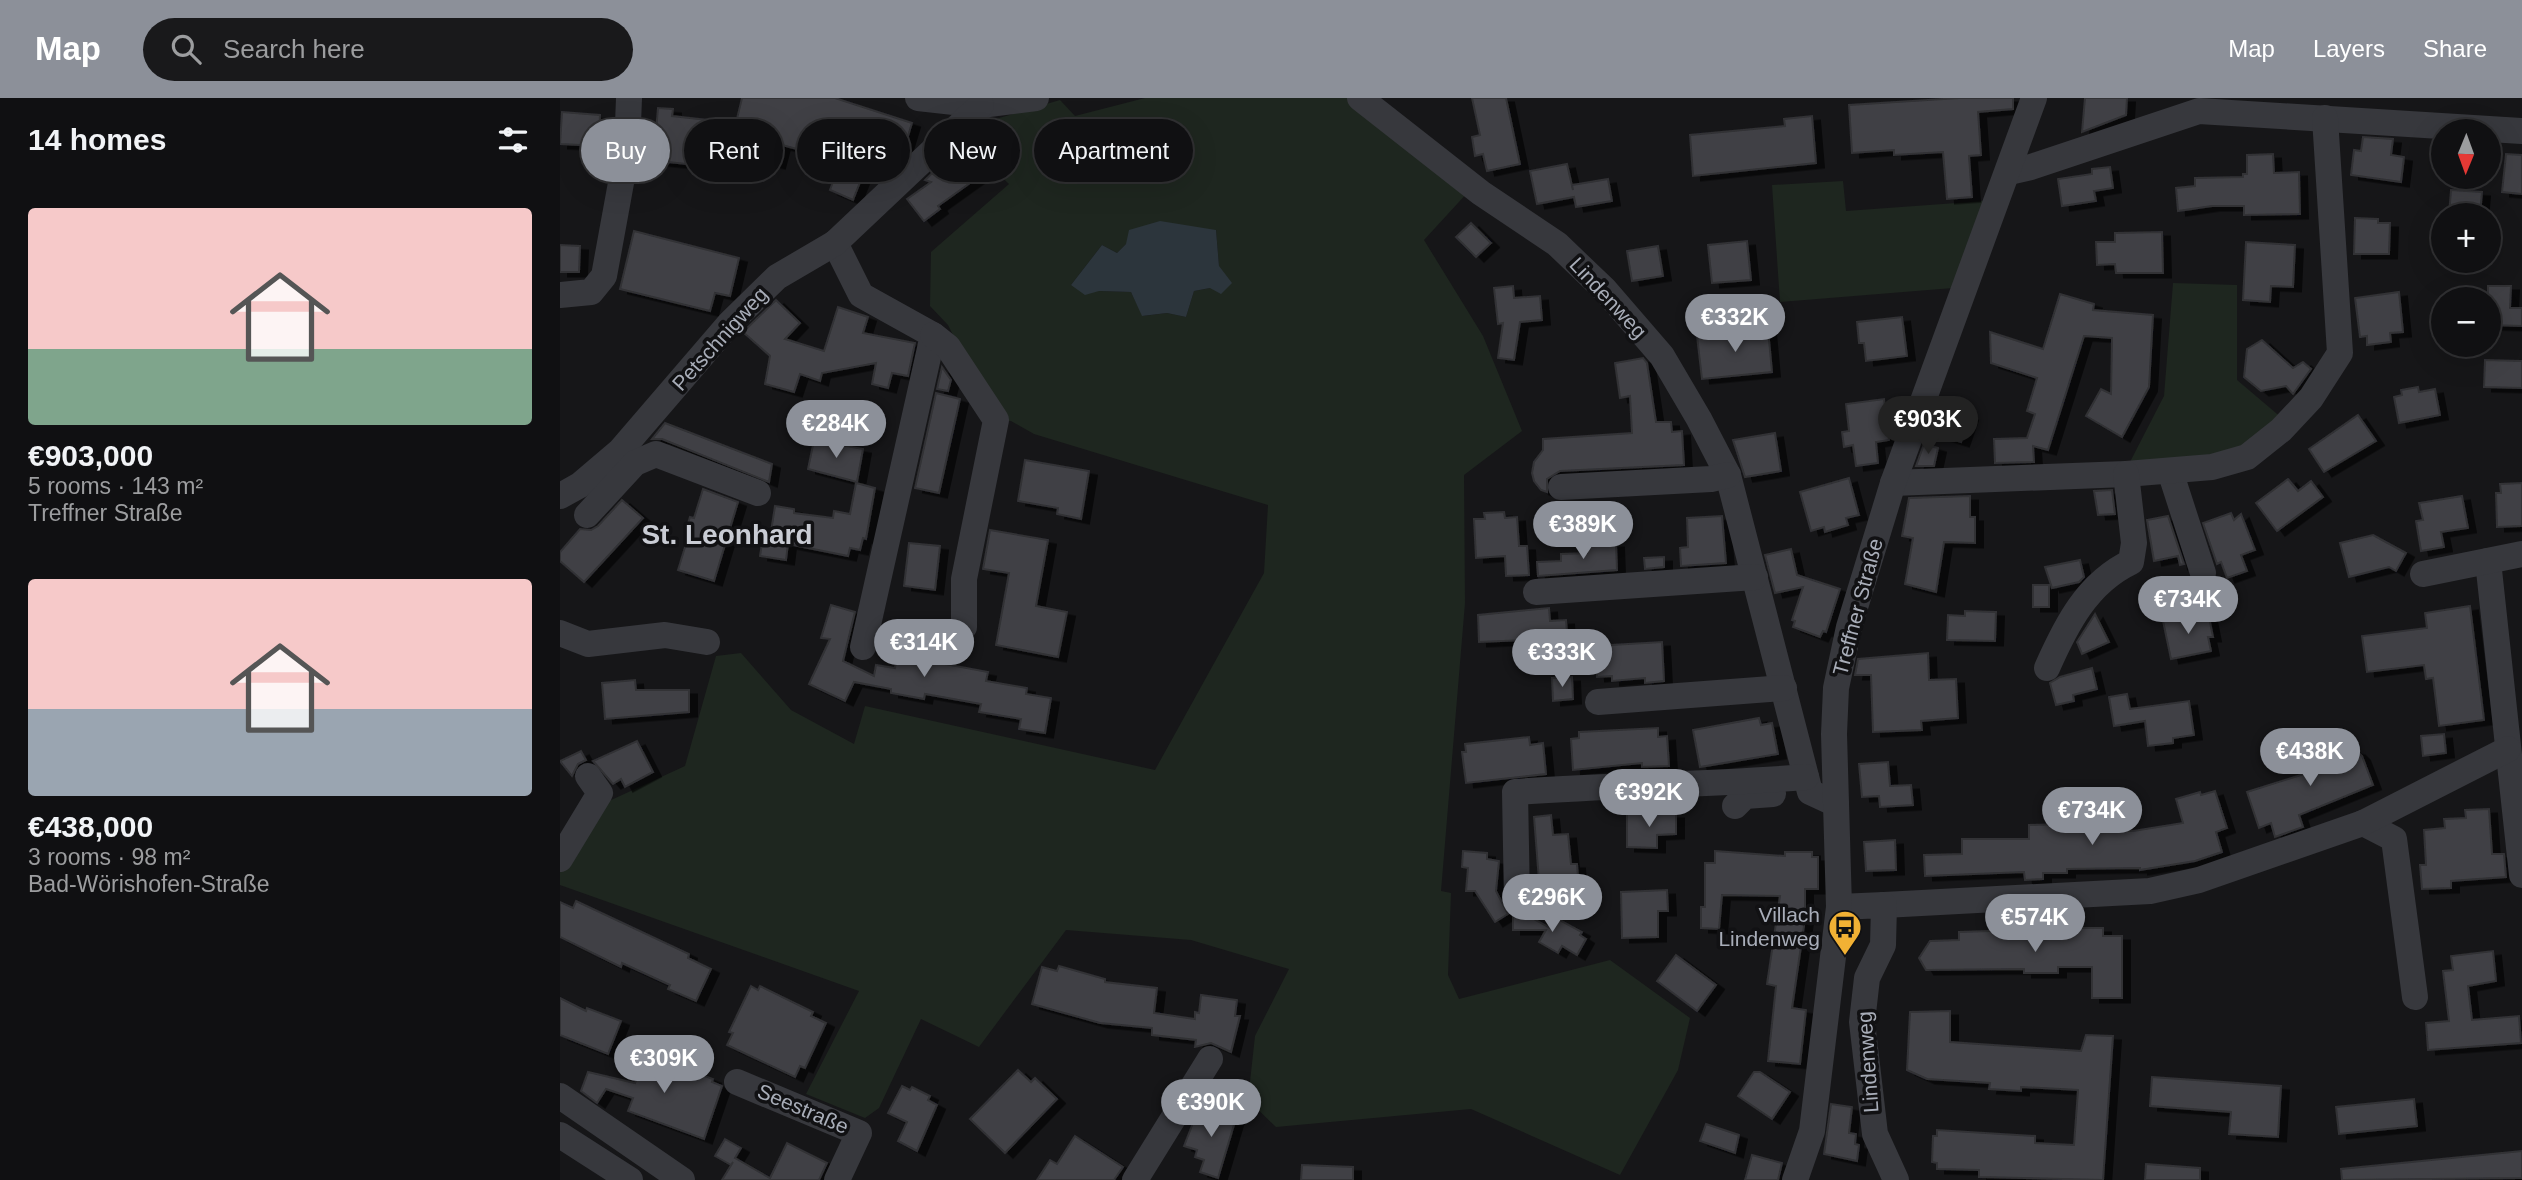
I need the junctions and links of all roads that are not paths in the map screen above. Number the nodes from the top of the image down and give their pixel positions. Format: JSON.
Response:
{"nodes":[{"id":1,"x":629,"y":98,"type":"edge"},
{"id":2,"x":918,"y":98,"type":"edge"},
{"id":3,"x":1036,"y":98,"type":"edge"},
{"id":4,"x":1360,"y":98,"type":"edge"},
{"id":5,"x":2034,"y":98,"type":"edge"},
{"id":6,"x":981,"y":104,"type":"junction"},
{"id":7,"x":2367,"y":109,"type":"edge"},
{"id":8,"x":2325,"y":118,"type":"junction"},
{"id":9,"x":2522,"y":131,"type":"edge"},
{"id":10,"x":2009,"y":172,"type":"junction"},
{"id":11,"x":835,"y":243,"type":"junction"},
{"id":12,"x":560,"y":295,"type":"edge"},
{"id":13,"x":933,"y":335,"type":"junction"},
{"id":14,"x":628,"y":457,"type":"junction"},
{"id":15,"x":2170,"y":471,"type":"junction"},
{"id":16,"x":2126,"y":474,"type":"junction"},
{"id":17,"x":1728,"y":475,"type":"junction"},
{"id":18,"x":1893,"y":482,"type":"junction"},
{"id":19,"x":1561,"y":487,"type":"dead end"},
{"id":20,"x":758,"y":493,"type":"dead end"},
{"id":21,"x":560,"y":496,"type":"edge"},
{"id":22,"x":587,"y":515,"type":"dead end"},
{"id":23,"x":2522,"y":554,"type":"edge"},
{"id":24,"x":2488,"y":561,"type":"junction"},
{"id":25,"x":2203,"y":573,"type":"dead end"},
{"id":26,"x":2423,"y":574,"type":"dead end"},
{"id":27,"x":1755,"y":577,"type":"junction"},
{"id":28,"x":1536,"y":592,"type":"dead end"},
{"id":29,"x":964,"y":627,"type":"dead end"},
{"id":30,"x":560,"y":633,"type":"edge"},
{"id":31,"x":707,"y":642,"type":"dead end"},
{"id":32,"x":863,"y":647,"type":"dead end"},
{"id":33,"x":2047,"y":668,"type":"dead end"},
{"id":34,"x":1784,"y":688,"type":"junction"},
{"id":35,"x":1598,"y":702,"type":"dead end"},
{"id":36,"x":2508,"y":749,"type":"junction"},
{"id":37,"x":588,"y":776,"type":"dead end"},
{"id":38,"x":1808,"y":785,"type":"junction"},
{"id":39,"x":1836,"y":804,"type":"junction"},
{"id":40,"x":1735,"y":806,"type":"dead end"},
{"id":41,"x":2363,"y":823,"type":"junction"},
{"id":42,"x":560,"y":859,"type":"edge"},
{"id":43,"x":2522,"y":875,"type":"edge"},
{"id":44,"x":1517,"y":901,"type":"dead end"},
{"id":45,"x":1884,"y":905,"type":"junction"},
{"id":46,"x":1839,"y":908,"type":"junction"},
{"id":47,"x":2415,"y":997,"type":"dead end"},
{"id":48,"x":1210,"y":1059,"type":"dead end"},
{"id":49,"x":737,"y":1082,"type":"dead end"},
{"id":50,"x":560,"y":1096,"type":"edge"},
{"id":51,"x":1812,"y":1130,"type":"junction"},
{"id":52,"x":560,"y":1135,"type":"edge"},
{"id":53,"x":674,"y":1178,"type":"edge"},
{"id":54,"x":630,"y":1180,"type":"edge"},
{"id":55,"x":837,"y":1180,"type":"edge"},
{"id":56,"x":1135,"y":1180,"type":"edge"},
{"id":57,"x":1795,"y":1180,"type":"edge"},
{"id":58,"x":1812,"y":1180,"type":"edge"},
{"id":59,"x":1896,"y":1180,"type":"edge"}],
"edges":[{"from":1,"to":12,"type":"street"},
{"from":2,"to":6,"type":"street"},
{"from":3,"to":6,"type":"street"},
{"from":4,"to":17,"type":"street","name":"Lindenweg"},
{"from":5,"to":10,"type":"street","name":"Treffner Straße"},
{"from":6,"to":11,"type":"street","name":"Petschnigweg"},
{"from":7,"to":8,"type":"street"},
{"from":7,"to":9,"type":"street"},
{"from":8,"to":10,"type":"street"},
{"from":8,"to":15,"type":"street"},
{"from":10,"to":18,"type":"street","name":"Treffner Straße"},
{"from":11,"to":13,"type":"street"},
{"from":11,"to":14,"type":"street","name":"Petschnigweg"},
{"from":13,"to":29,"type":"street"},
{"from":13,"to":32,"type":"street"},
{"from":14,"to":20,"type":"street"},
{"from":14,"to":21,"type":"street","name":"Petschnigweg"},
{"from":14,"to":22,"type":"street"},
{"from":15,"to":16,"type":"street"},
{"from":15,"to":25,"type":"street"},
{"from":16,"to":18,"type":"street"},
{"from":16,"to":33,"type":"street"},
{"from":17,"to":19,"type":"street"},
{"from":17,"to":27,"type":"street","name":"Lindenweg"},
{"from":18,"to":39,"type":"street","name":"Treffner Straße"},
{"from":23,"to":24,"type":"street"},
{"from":24,"to":26,"type":"street"},
{"from":24,"to":36,"type":"street"},
{"from":27,"to":28,"type":"street"},
{"from":27,"to":34,"type":"street","name":"Lindenweg"},
{"from":30,"to":31,"type":"street"},
{"from":34,"to":35,"type":"street"},
{"from":34,"to":38,"type":"street","name":"Lindenweg"},
{"from":36,"to":41,"type":"street"},
{"from":36,"to":43,"type":"street"},
{"from":37,"to":42,"type":"street"},
{"from":38,"to":39,"type":"street"},
{"from":38,"to":40,"type":"street"},
{"from":38,"to":44,"type":"street"},
{"from":39,"to":46,"type":"street","name":"Treffner Straße"},
{"from":41,"to":45,"type":"street"},
{"from":41,"to":47,"type":"street"},
{"from":45,"to":46,"type":"street"},
{"from":45,"to":59,"type":"street","name":"Lindenweg"},
{"from":46,"to":51,"type":"street","name":"Treffner Straße"},
{"from":48,"to":56,"type":"street"},
{"from":49,"to":55,"type":"street","name":"Seestraße"},
{"from":50,"to":53,"type":"street"},
{"from":51,"to":57,"type":"street","name":"Treffner Straße"},
{"from":51,"to":58,"type":"street"},
{"from":52,"to":54,"type":"street"}]}
